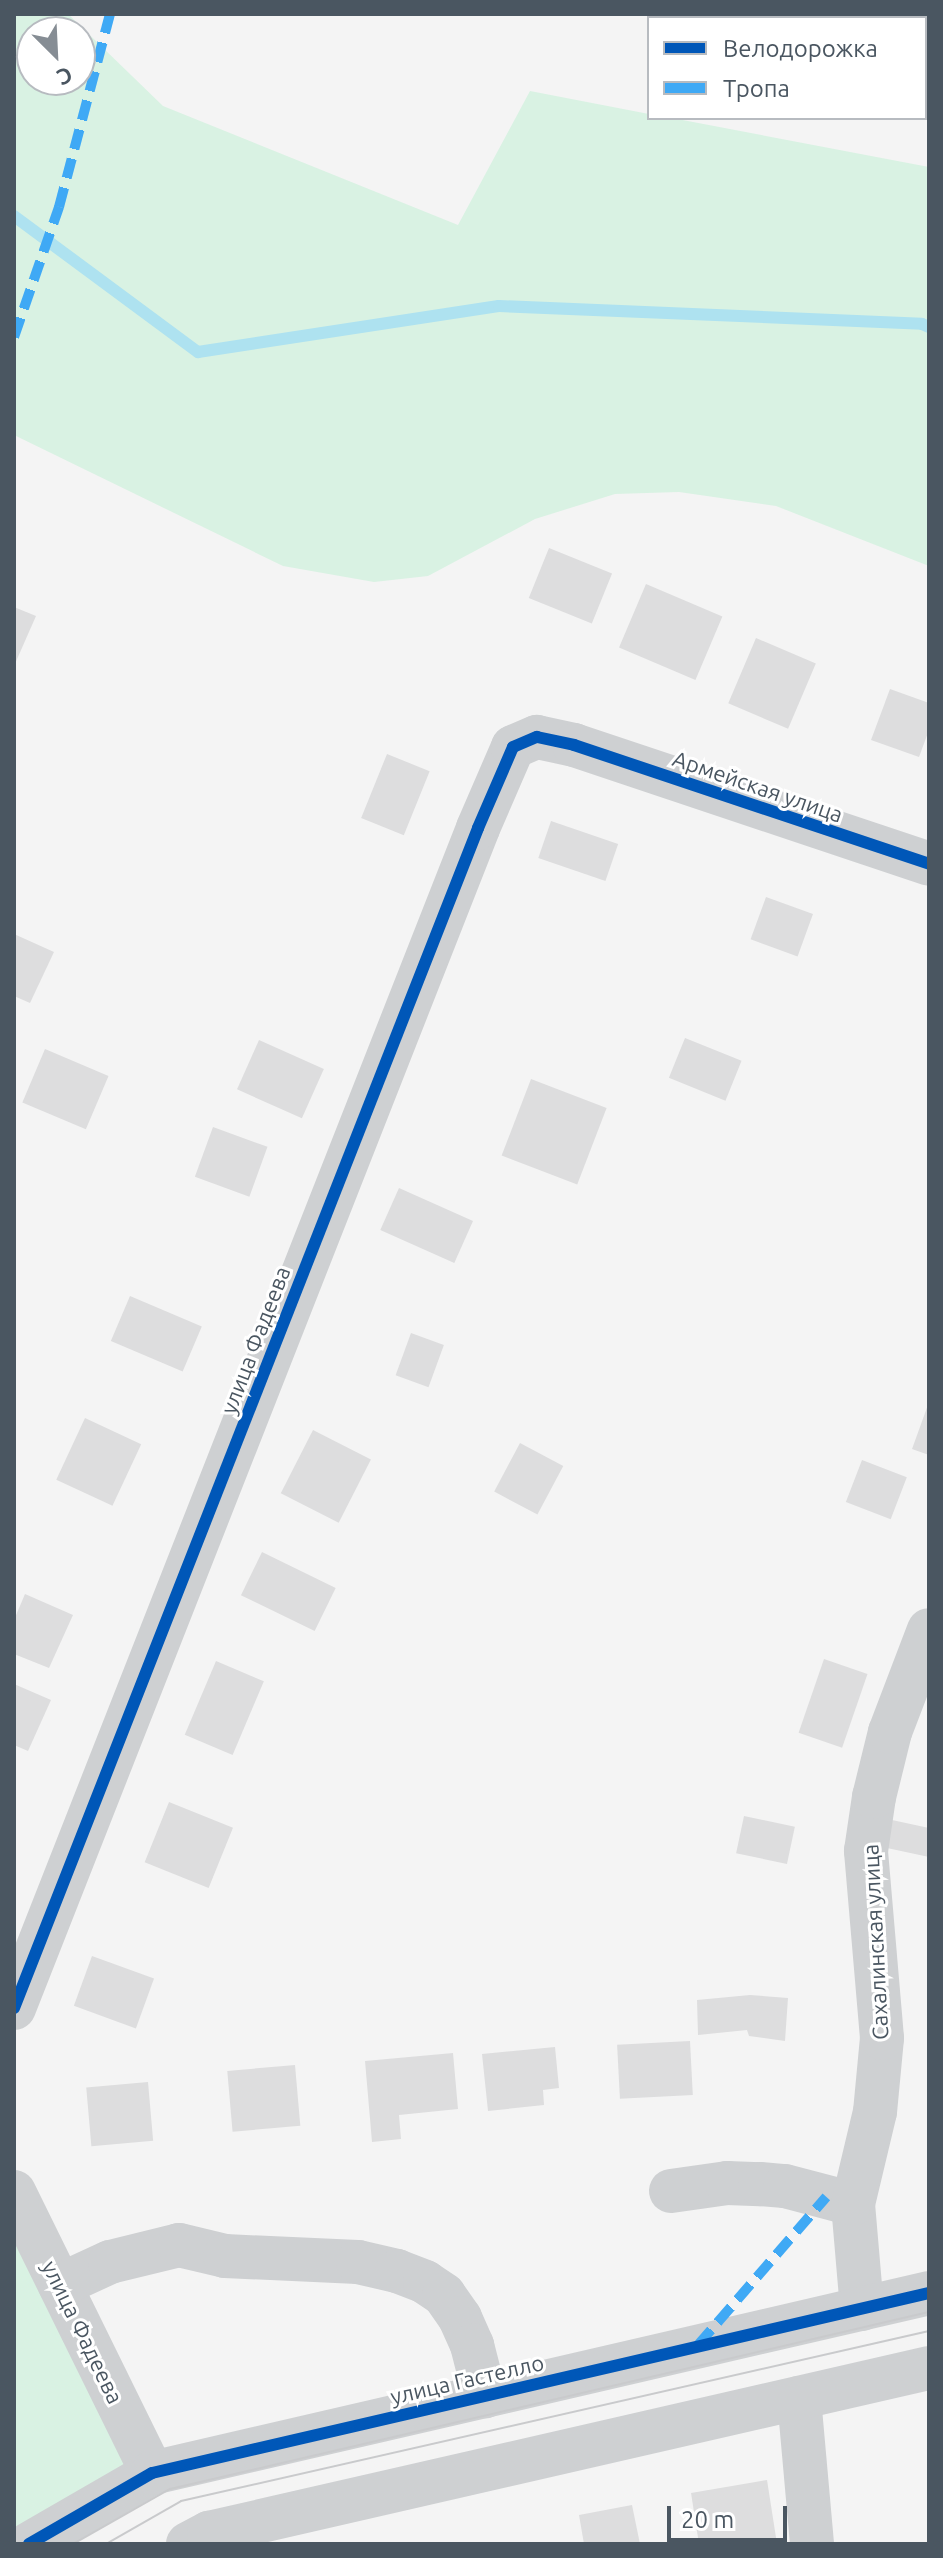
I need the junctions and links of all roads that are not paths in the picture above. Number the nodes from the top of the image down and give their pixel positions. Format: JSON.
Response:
{"nodes":[{"id":1,"x":574,"y":745,"type":"joint"},
{"id":2,"x":929,"y":864,"type":"edge"},
{"id":3,"x":929,"y":1630,"type":"edge"},
{"id":4,"x":14,"y":2008,"type":"edge"},
{"id":5,"x":671,"y":2191,"type":"dead end"},
{"id":6,"x":14,"y":2192,"type":"edge"},
{"id":7,"x":853,"y":2204,"type":"junction"},
{"id":8,"x":60,"y":2285,"type":"junction"},
{"id":9,"x":929,"y":2293,"type":"edge"},
{"id":10,"x":862,"y":2309,"type":"junction"},
{"id":11,"x":929,"y":2368,"type":"edge"},
{"id":12,"x":485,"y":2396,"type":"junction"},
{"id":13,"x":799,"y":2398,"type":"junction"},
{"id":14,"x":152,"y":2473,"type":"junction"},
{"id":15,"x":204,"y":2540,"type":"edge"},
{"id":16,"x":29,"y":2544,"type":"edge"},
{"id":17,"x":812,"y":2544,"type":"edge"}],
"edges":[{"from":1,"to":2,"type":"street","name":"Армейская улица"},
{"from":1,"to":4,"type":"street","name":"улица Фадеева"},
{"from":3,"to":7,"type":"street","name":"Сахалинская улица"},
{"from":5,"to":7,"type":"street"},
{"from":6,"to":8,"type":"street","name":"улица Фадеева"},
{"from":7,"to":10,"type":"street","name":"Сахалинская улица"},
{"from":8,"to":12,"type":"street"},
{"from":8,"to":14,"type":"street","name":"улица Фадеева"},
{"from":9,"to":10,"type":"street","name":"улица Гастелло"},
{"from":10,"to":12,"type":"street","name":"улица Гастелло"},
{"from":11,"to":13,"type":"street"},
{"from":12,"to":14,"type":"street","name":"улица Гастелло"},
{"from":13,"to":15,"type":"street"},
{"from":13,"to":17,"type":"street"},
{"from":14,"to":16,"type":"street","name":"улица Гастелло"}]}
